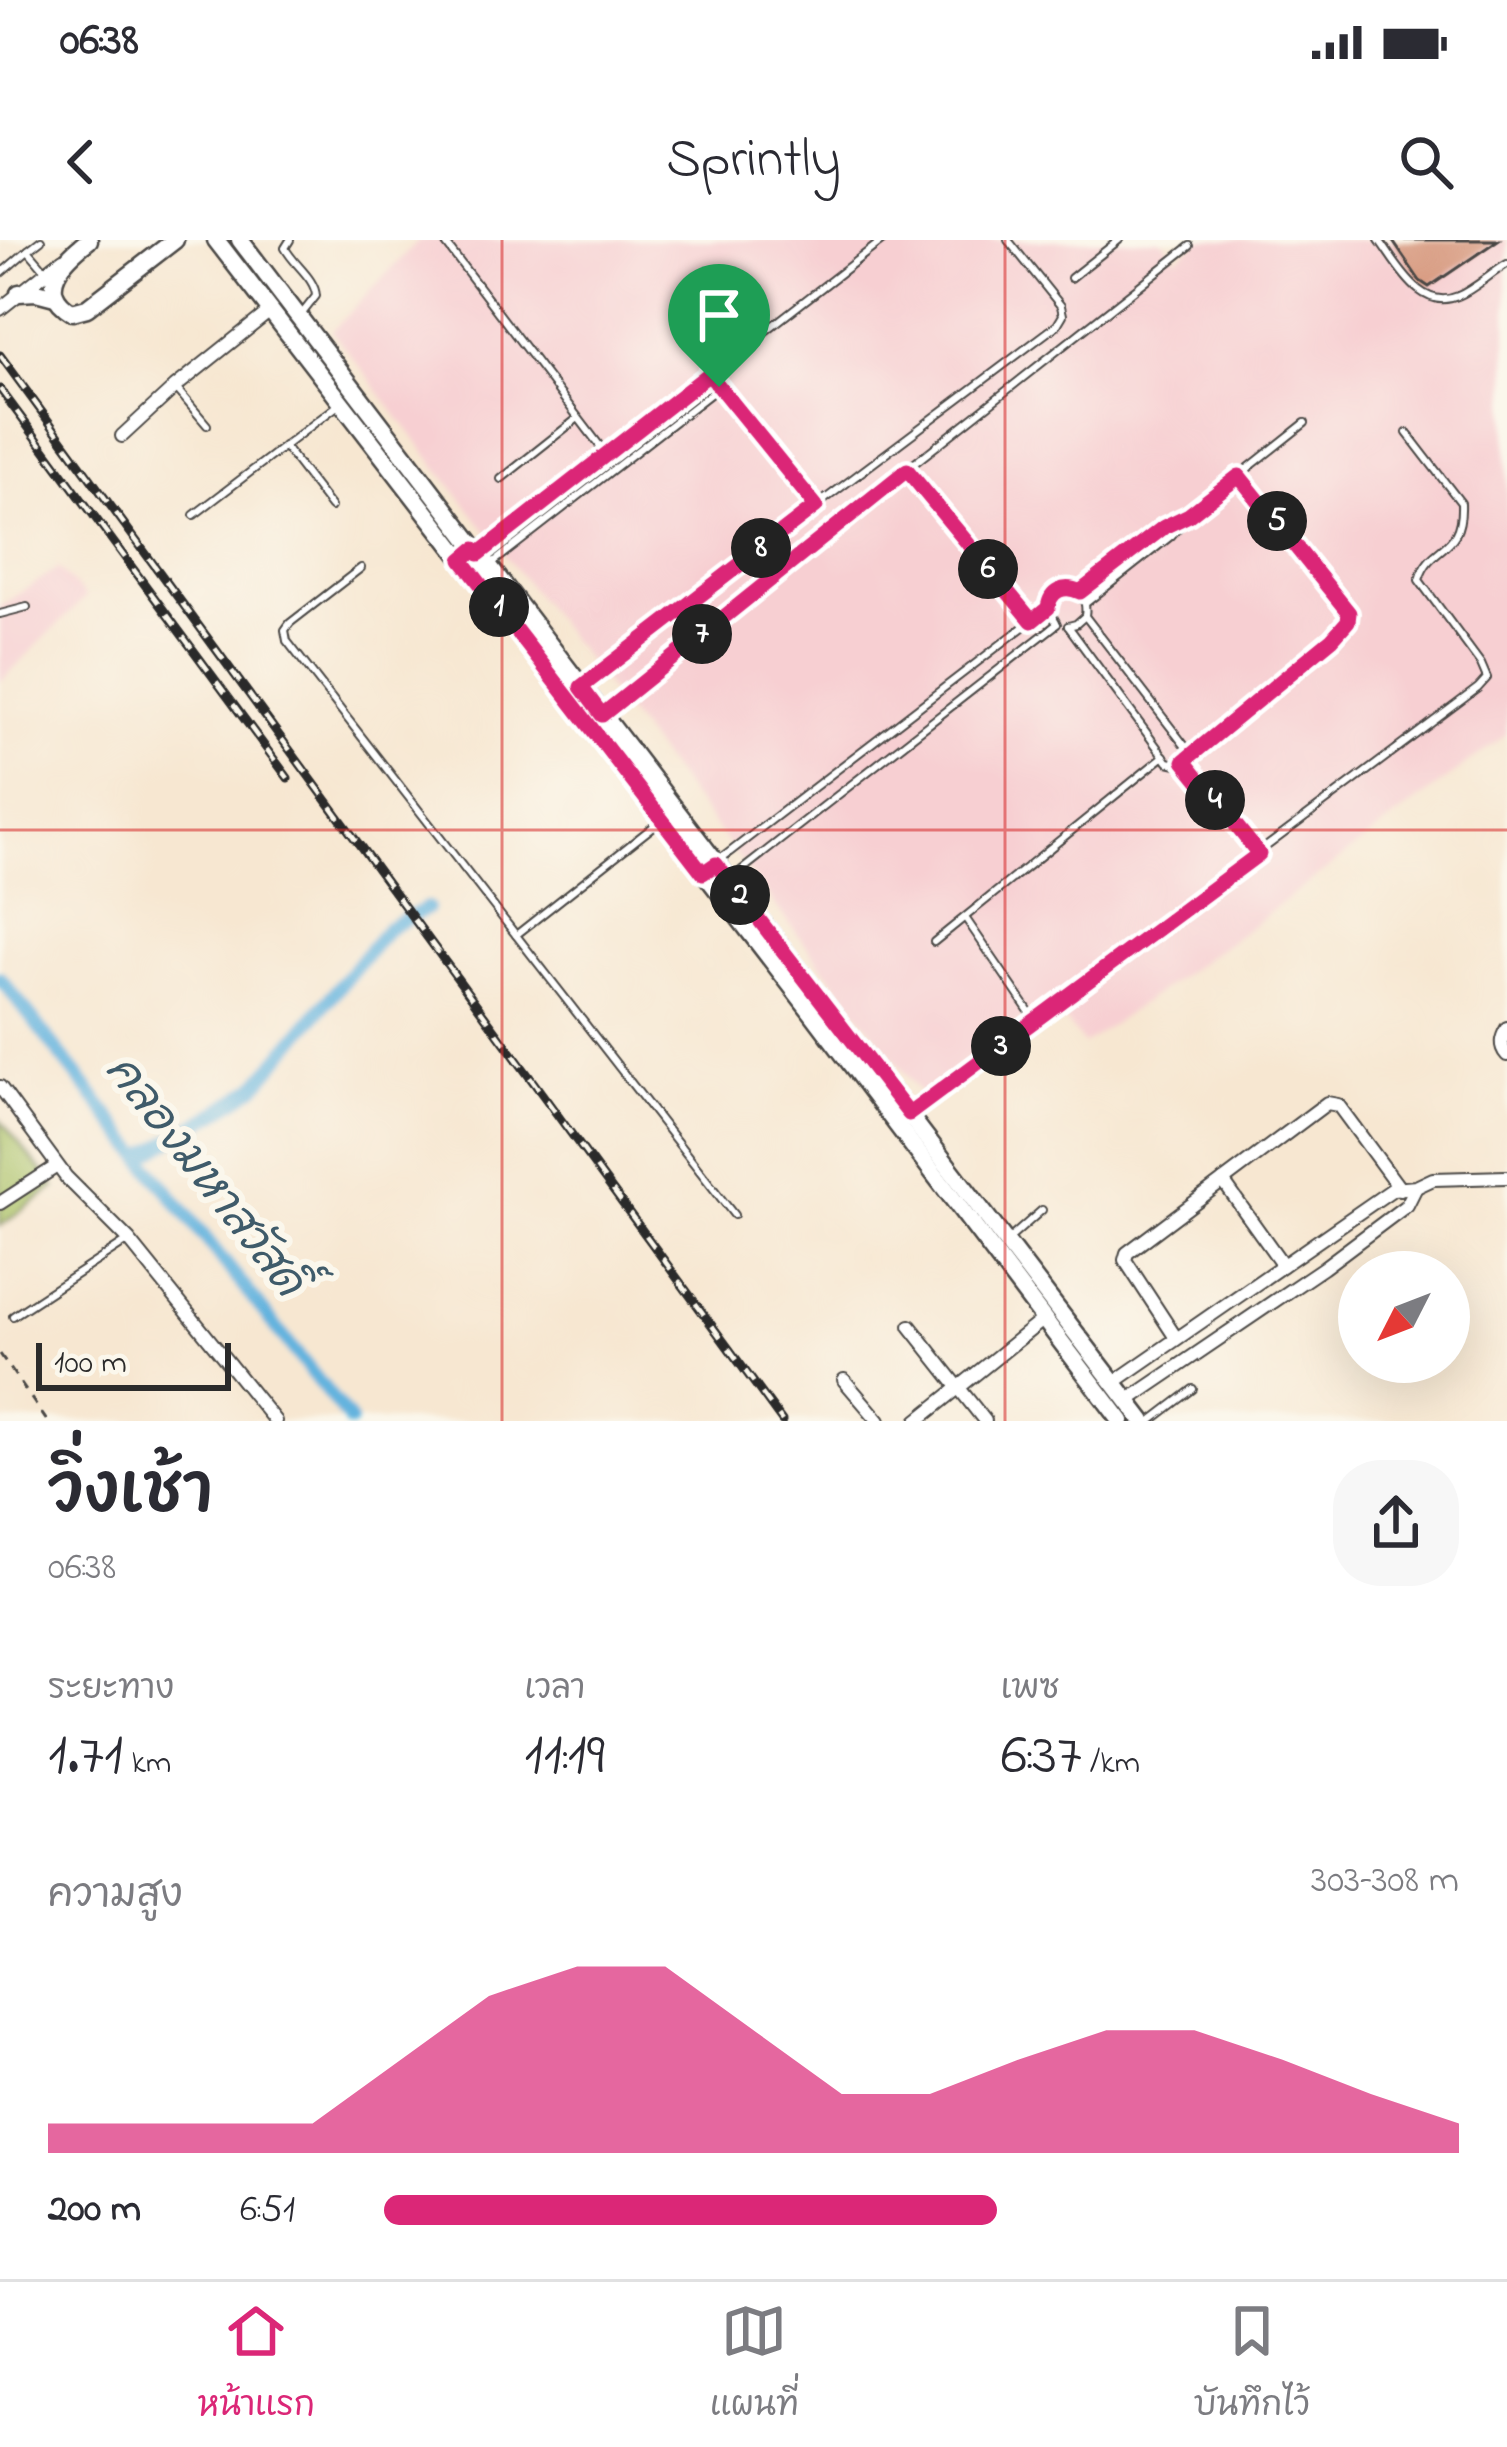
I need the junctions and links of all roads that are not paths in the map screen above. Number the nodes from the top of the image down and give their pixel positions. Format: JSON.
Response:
{"nodes":[{"id":1,"x":41,"y":240,"type":"edge"},
{"id":2,"x":88,"y":240,"type":"edge"},
{"id":3,"x":175,"y":240,"type":"edge"},
{"id":4,"x":216,"y":240,"type":"edge"},
{"id":5,"x":241,"y":240,"type":"edge"},
{"id":6,"x":290,"y":240,"type":"edge"},
{"id":7,"x":443,"y":240,"type":"edge"},
{"id":8,"x":884,"y":240,"type":"edge"},
{"id":9,"x":1008,"y":240,"type":"edge"},
{"id":10,"x":1120,"y":240,"type":"edge"},
{"id":11,"x":1378,"y":240,"type":"edge"},
{"id":12,"x":1190,"y":246,"type":"dead end"},
{"id":13,"x":28,"y":250,"type":"junction"},
{"id":14,"x":68,"y":255,"type":"junction"},
{"id":15,"x":1507,"y":264,"type":"edge"},
{"id":16,"x":46,"y":271,"type":"junction"},
{"id":17,"x":0,"y":274,"type":"edge"},
{"id":18,"x":1071,"y":278,"type":"dead end"},
{"id":19,"x":19,"y":293,"type":"junction"},
{"id":20,"x":56,"y":297,"type":"junction"},
{"id":21,"x":0,"y":309,"type":"edge"},
{"id":22,"x":270,"y":311,"type":"junction"},
{"id":23,"x":299,"y":317,"type":"junction"},
{"id":24,"x":709,"y":374,"type":"junction"},
{"id":25,"x":175,"y":387,"type":"junction"},
{"id":26,"x":719,"y":387,"type":"junction"},
{"id":27,"x":340,"y":404,"type":"junction"},
{"id":28,"x":578,"y":417,"type":"junction"},
{"id":29,"x":1304,"y":423,"type":"dead end"},
{"id":30,"x":206,"y":425,"type":"dead end"},
{"id":31,"x":1406,"y":433,"type":"dead end"},
{"id":32,"x":122,"y":436,"type":"dead end"},
{"id":33,"x":284,"y":446,"type":"junction"},
{"id":34,"x":606,"y":454,"type":"junction"},
{"id":35,"x":907,"y":470,"type":"junction"},
{"id":36,"x":1239,"y":476,"type":"junction"},
{"id":37,"x":501,"y":479,"type":"dead end"},
{"id":38,"x":816,"y":506,"type":"junction"},
{"id":39,"x":332,"y":507,"type":"dead end"},
{"id":40,"x":194,"y":515,"type":"dead end"},
{"id":41,"x":1189,"y":515,"type":"junction"},
{"id":42,"x":476,"y":557,"type":"junction"},
{"id":43,"x":361,"y":568,"type":"dead end"},
{"id":44,"x":1080,"y":592,"type":"junction"},
{"id":45,"x":1086,"y":603,"type":"junction"},
{"id":46,"x":27,"y":607,"type":"dead end"},
{"id":47,"x":1048,"y":608,"type":"junction"},
{"id":48,"x":0,"y":614,"type":"edge"},
{"id":49,"x":1085,"y":616,"type":"junction"},
{"id":50,"x":1032,"y":621,"type":"junction"},
{"id":51,"x":1057,"y":624,"type":"junction"},
{"id":52,"x":1068,"y":626,"type":"junction"},
{"id":53,"x":581,"y":687,"type":"junction"},
{"id":54,"x":602,"y":715,"type":"junction"},
{"id":55,"x":1192,"y":755,"type":"junction"},
{"id":56,"x":1166,"y":759,"type":"junction"},
{"id":57,"x":1184,"y":761,"type":"junction"},
{"id":58,"x":662,"y":820,"type":"junction"},
{"id":59,"x":1259,"y":854,"type":"junction"},
{"id":60,"x":709,"y":868,"type":"junction"},
{"id":61,"x":723,"y":885,"type":"junction"},
{"id":62,"x":965,"y":917,"type":"junction"},
{"id":63,"x":517,"y":935,"type":"junction"},
{"id":64,"x":934,"y":942,"type":"dead end"},
{"id":65,"x":1035,"y":1020,"type":"junction"},
{"id":66,"x":1507,"y":1028,"type":"edge"},
{"id":67,"x":1507,"y":1055,"type":"edge"},
{"id":68,"x":0,"y":1087,"type":"edge"},
{"id":69,"x":909,"y":1114,"type":"junction"},
{"id":70,"x":57,"y":1166,"type":"junction"},
{"id":71,"x":1507,"y":1178,"type":"edge"},
{"id":72,"x":1223,"y":1181,"type":"junction"},
{"id":73,"x":1416,"y":1187,"type":"junction"},
{"id":74,"x":1400,"y":1189,"type":"junction"},
{"id":75,"x":1,"y":1199,"type":"edge"},
{"id":76,"x":1042,"y":1210,"type":"dead end"},
{"id":77,"x":734,"y":1215,"type":"dead end"},
{"id":78,"x":129,"y":1240,"type":"junction"},
{"id":79,"x":1005,"y":1242,"type":"junction"},
{"id":80,"x":1283,"y":1264,"type":"junction"},
{"id":81,"x":13,"y":1316,"type":"dead end"},
{"id":82,"x":1044,"y":1319,"type":"junction"},
{"id":83,"x":910,"y":1326,"type":"dead end"},
{"id":84,"x":1176,"y":1339,"type":"junction"},
{"id":85,"x":844,"y":1380,"type":"dead end"},
{"id":86,"x":1113,"y":1383,"type":"junction"},
{"id":87,"x":958,"y":1388,"type":"junction"},
{"id":88,"x":1193,"y":1389,"type":"dead end"},
{"id":89,"x":1119,"y":1415,"type":"edge"},
{"id":90,"x":275,"y":1421,"type":"edge"},
{"id":91,"x":879,"y":1421,"type":"edge"},
{"id":92,"x":917,"y":1421,"type":"edge"},
{"id":93,"x":985,"y":1421,"type":"edge"},
{"id":94,"x":1147,"y":1421,"type":"edge"}],
"edges":[{"from":1,"to":13,"type":"lane"},
{"from":2,"to":14,"type":"main road"},
{"from":3,"to":20,"type":"main road"},
{"from":4,"to":22,"type":"main road"},
{"from":5,"to":23,"type":"main road"},
{"from":6,"to":23,"type":"lane"},
{"from":7,"to":28,"type":"lane"},
{"from":8,"to":24,"type":"lane"},
{"from":9,"to":38,"type":"lane"},
{"from":10,"to":18,"type":"lane"},
{"from":11,"to":15,"type":"lane"},
{"from":12,"to":35,"type":"lane"},
{"from":13,"to":16,"type":"lane"},
{"from":13,"to":17,"type":"lane"},
{"from":14,"to":16,"type":"street"},
{"from":14,"to":20,"type":"main road"},
{"from":16,"to":19,"type":"street"},
{"from":19,"to":20,"type":"main road"},
{"from":19,"to":21,"type":"street"},
{"from":22,"to":25,"type":"street"},
{"from":22,"to":27,"type":"main road"},
{"from":23,"to":42,"type":"main road"},
{"from":24,"to":26,"type":"lane"},
{"from":24,"to":34,"type":"lane"},
{"from":25,"to":30,"type":"lane"},
{"from":25,"to":32,"type":"street"},
{"from":26,"to":38,"type":"lane"},
{"from":26,"to":42,"type":"lane"},
{"from":27,"to":33,"type":"lane"},
{"from":27,"to":42,"type":"main road"},
{"from":28,"to":34,"type":"lane"},
{"from":28,"to":37,"type":"lane"},
{"from":29,"to":36,"type":"lane"},
{"from":31,"to":59,"type":"lane"},
{"from":33,"to":39,"type":"lane"},
{"from":33,"to":40,"type":"lane"},
{"from":34,"to":42,"type":"lane"},
{"from":35,"to":50,"type":"lane"},
{"from":35,"to":54,"type":"lane"},
{"from":36,"to":41,"type":"lane"},
{"from":36,"to":55,"type":"lane"},
{"from":38,"to":53,"type":"lane"},
{"from":41,"to":44,"type":"lane"},
{"from":41,"to":45,"type":"lane"},
{"from":42,"to":53,"type":"main road"},
{"from":42,"to":58,"type":"main road"},
{"from":43,"to":63,"type":"lane"},
{"from":44,"to":45,"type":"lane"},
{"from":44,"to":47,"type":"lane"},
{"from":45,"to":49,"type":"lane"},
{"from":46,"to":48,"type":"lane"},
{"from":47,"to":50,"type":"lane"},
{"from":47,"to":51,"type":"lane"},
{"from":49,"to":52,"type":"lane"},
{"from":49,"to":55,"type":"lane"},
{"from":50,"to":60,"type":"lane"},
{"from":51,"to":52,"type":"lane"},
{"from":51,"to":61,"type":"lane"},
{"from":52,"to":56,"type":"lane"},
{"from":53,"to":54,"type":"main road"},
{"from":54,"to":60,"type":"main road"},
{"from":55,"to":57,"type":"lane"},
{"from":56,"to":57,"type":"lane"},
{"from":56,"to":62,"type":"lane"},
{"from":57,"to":59,"type":"lane"},
{"from":58,"to":60,"type":"main road"},
{"from":58,"to":63,"type":"lane"},
{"from":59,"to":65,"type":"lane"},
{"from":60,"to":61,"type":"main road"},
{"from":61,"to":69,"type":"main road"},
{"from":61,"to":82,"type":"main road"},
{"from":62,"to":64,"type":"lane"},
{"from":62,"to":65,"type":"lane"},
{"from":63,"to":77,"type":"lane"},
{"from":65,"to":69,"type":"lane"},
{"from":66,"to":67,"type":"street"},
{"from":68,"to":70,"type":"street"},
{"from":69,"to":79,"type":"main road"},
{"from":70,"to":75,"type":"street"},
{"from":70,"to":78,"type":"street"},
{"from":71,"to":73,"type":"street"},
{"from":72,"to":74,"type":"street"},
{"from":72,"to":80,"type":"street"},
{"from":72,"to":84,"type":"street"},
{"from":73,"to":74,"type":"street"},
{"from":73,"to":89,"type":"street"},
{"from":74,"to":80,"type":"street"},
{"from":76,"to":79,"type":"lane"},
{"from":78,"to":81,"type":"lane"},
{"from":78,"to":90,"type":"street"},
{"from":79,"to":86,"type":"main road"},
{"from":80,"to":84,"type":"street"},
{"from":82,"to":87,"type":"street"},
{"from":82,"to":89,"type":"main road"},
{"from":83,"to":87,"type":"street"},
{"from":84,"to":86,"type":"street"},
{"from":85,"to":91,"type":"street"},
{"from":86,"to":89,"type":"main road"},
{"from":87,"to":92,"type":"street"},
{"from":87,"to":93,"type":"street"},
{"from":88,"to":94,"type":"lane"},
{"from":89,"to":94,"type":"main road"}]}
